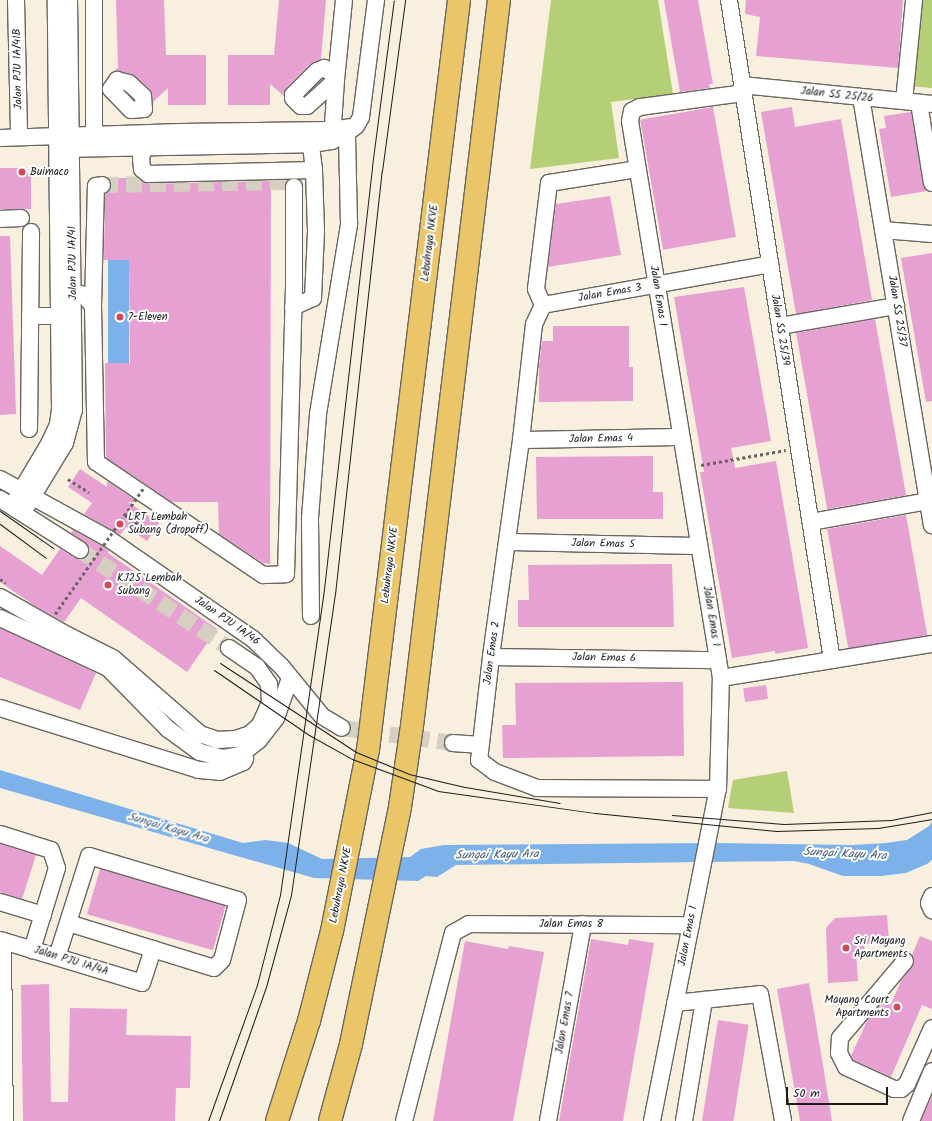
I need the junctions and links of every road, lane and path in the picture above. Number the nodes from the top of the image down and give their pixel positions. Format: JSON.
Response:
{"nodes":[{"id":1,"x":16,"y":0,"type":"edge"},
{"id":2,"x":56,"y":0,"type":"edge"},
{"id":3,"x":69,"y":0,"type":"edge"},
{"id":4,"x":94,"y":0,"type":"edge"},
{"id":5,"x":344,"y":0,"type":"edge"},
{"id":6,"x":376,"y":0,"type":"edge"},
{"id":7,"x":460,"y":0,"type":"edge"},
{"id":8,"x":499,"y":0,"type":"edge"},
{"id":9,"x":729,"y":0,"type":"edge"},
{"id":10,"x":914,"y":0,"type":"edge"},
{"id":11,"x":743,"y":89,"type":"junction"},
{"id":12,"x":861,"y":97,"type":"junction"},
{"id":13,"x":918,"y":103,"type":"edge"},
{"id":14,"x":131,"y":110,"type":"dead end"},
{"id":15,"x":632,"y":111,"type":"joint"},
{"id":16,"x":342,"y":132,"type":"junction"},
{"id":17,"x":130,"y":134,"type":"junction"},
{"id":18,"x":19,"y":137,"type":"junction"},
{"id":19,"x":0,"y":138,"type":"edge"},
{"id":20,"x":64,"y":142,"type":"junction"},
{"id":21,"x":94,"y":142,"type":"junction"},
{"id":22,"x":311,"y":144,"type":"junction"},
{"id":23,"x":144,"y":147,"type":"junction"},
{"id":24,"x":930,"y":161,"type":"edge"},
{"id":25,"x":638,"y":169,"type":"junction"},
{"id":26,"x":314,"y":170,"type":"junction"},
{"id":27,"x":932,"y":183,"type":"edge"},
{"id":28,"x":102,"y":186,"type":"dead end"},
{"id":29,"x":294,"y":187,"type":"dead end"},
{"id":30,"x":21,"y":218,"type":"dead end"},
{"id":31,"x":0,"y":219,"type":"edge"},
{"id":32,"x":883,"y":230,"type":"junction"},
{"id":33,"x":31,"y":232,"type":"dead end"},
{"id":34,"x":932,"y":234,"type":"edge"},
{"id":35,"x":770,"y":264,"type":"junction"},
{"id":36,"x":656,"y":284,"type":"junction"},
{"id":37,"x":73,"y":292,"type":"junction"},
{"id":38,"x":543,"y":305,"type":"junction"},
{"id":39,"x":93,"y":306,"type":"junction"},
{"id":40,"x":896,"y":306,"type":"junction"},
{"id":41,"x":293,"y":307,"type":"junction"},
{"id":42,"x":30,"y":316,"type":"junction"},
{"id":43,"x":58,"y":316,"type":"junction"},
{"id":44,"x":780,"y":326,"type":"junction"},
{"id":45,"x":95,"y":377,"type":"junction"},
{"id":46,"x":74,"y":394,"type":"junction"},
{"id":47,"x":29,"y":429,"type":"dead end"},
{"id":48,"x":681,"y":437,"type":"junction"},
{"id":49,"x":521,"y":440,"type":"junction"},
{"id":50,"x":799,"y":447,"type":"junction"},
{"id":51,"x":926,"y":452,"type":"edge"},
{"id":52,"x":54,"y":461,"type":"junction"},
{"id":53,"x":686,"y":468,"type":"junction"},
{"id":54,"x":0,"y":479,"type":"edge"},
{"id":55,"x":68,"y":479,"type":"dead end"},
{"id":56,"x":144,"y":489,"type":"dead end"},
{"id":57,"x":88,"y":492,"type":"dead end"},
{"id":58,"x":27,"y":494,"type":"junction"},
{"id":59,"x":928,"y":501,"type":"junction"},
{"id":60,"x":12,"y":506,"type":"edge"},
{"id":61,"x":61,"y":513,"type":"junction"},
{"id":62,"x":125,"y":515,"type":"junction"},
{"id":63,"x":811,"y":522,"type":"junction"},
{"id":64,"x":134,"y":523,"type":"dead end"},
{"id":65,"x":932,"y":525,"type":"edge"},
{"id":66,"x":507,"y":542,"type":"junction"},
{"id":67,"x":699,"y":546,"type":"junction"},
{"id":68,"x":80,"y":550,"type":"tunnel mouth"},
{"id":69,"x":0,"y":596,"type":"edge"},
{"id":70,"x":55,"y":614,"type":"dead end"},
{"id":71,"x":311,"y":616,"type":"dead end"},
{"id":72,"x":0,"y":618,"type":"edge"},
{"id":73,"x":932,"y":644,"type":"edge"},
{"id":74,"x":229,"y":648,"type":"tunnel mouth"},
{"id":75,"x":491,"y":657,"type":"junction"},
{"id":76,"x":718,"y":660,"type":"junction"},
{"id":77,"x":832,"y":660,"type":"junction"},
{"id":78,"x":290,"y":678,"type":"junction"},
{"id":79,"x":721,"y":678,"type":"junction"},
{"id":80,"x":0,"y":708,"type":"edge"},
{"id":81,"x":342,"y":728,"type":"tunnel mouth"},
{"id":82,"x":259,"y":740,"type":"junction"},
{"id":83,"x":453,"y":743,"type":"tunnel mouth"},
{"id":84,"x":480,"y":745,"type":"junction"},
{"id":85,"x":718,"y":789,"type":"junction"},
{"id":86,"x":0,"y":834,"type":"edge"},
{"id":87,"x":932,"y":896,"type":"edge"},
{"id":88,"x":0,"y":902,"type":"edge"},
{"id":89,"x":932,"y":910,"type":"edge"},
{"id":90,"x":43,"y":915,"type":"junction"},
{"id":91,"x":69,"y":923,"type":"junction"},
{"id":92,"x":583,"y":924,"type":"junction"},
{"id":93,"x":691,"y":925,"type":"junction"},
{"id":94,"x":1,"y":940,"type":"edge"},
{"id":95,"x":153,"y":949,"type":"junction"},
{"id":96,"x":32,"y":950,"type":"junction"},
{"id":97,"x":57,"y":957,"type":"junction"},
{"id":98,"x":905,"y":961,"type":"dead end"},
{"id":99,"x":704,"y":1000,"type":"junction"},
{"id":100,"x":675,"y":1003,"type":"junction"},
{"id":101,"x":932,"y":1028,"type":"edge"},
{"id":102,"x":932,"y":1071,"type":"edge"},
{"id":103,"x":5,"y":1121,"type":"edge"},
{"id":104,"x":277,"y":1121,"type":"edge"},
{"id":105,"x":330,"y":1121,"type":"edge"},
{"id":106,"x":404,"y":1121,"type":"edge"},
{"id":107,"x":548,"y":1121,"type":"edge"},
{"id":108,"x":652,"y":1121,"type":"edge"},
{"id":109,"x":684,"y":1121,"type":"edge"},
{"id":110,"x":783,"y":1121,"type":"edge"},
{"id":111,"x":911,"y":1121,"type":"edge"}],
"edges":[{"from":1,"to":18,"type":"street","name":"Jalan PJU 1A/41B"},
{"from":2,"to":20,"type":"street","name":"Jalan PJU 1A/41"},
{"from":3,"to":20,"type":"street","name":"Jalan PJU 1A/41"},
{"from":4,"to":21,"type":"street"},
{"from":5,"to":16,"type":"street"},
{"from":6,"to":16,"type":"street"},
{"from":7,"to":104,"type":"highway","name":"Lebuhraya NKVE"},
{"from":8,"to":105,"type":"highway"},
{"from":9,"to":11,"type":"street","name":"Jalan SS 25/39"},
{"from":10,"to":13,"type":"street"},
{"from":11,"to":12,"type":"street","name":"Jalan SS 25/26"},
{"from":11,"to":15,"type":"street","name":"Jalan SS 25/26"},
{"from":11,"to":35,"type":"street","name":"Jalan SS 25/39"},
{"from":12,"to":13,"type":"street","name":"Jalan SS 25/26"},
{"from":12,"to":32,"type":"street","name":"Jalan SS 25/37"},
{"from":13,"to":24,"type":"street"},
{"from":14,"to":17,"type":"street"},
{"from":15,"to":25,"type":"street","name":"Jalan Emas 1"},
{"from":16,"to":17,"type":"street"},
{"from":16,"to":22,"type":"street"},
{"from":16,"to":71,"type":"street"},
{"from":17,"to":21,"type":"street"},
{"from":18,"to":19,"type":"street"},
{"from":18,"to":20,"type":"street"},
{"from":20,"to":21,"type":"street"},
{"from":20,"to":37,"type":"street","name":"Jalan PJU 1A/41"},
{"from":20,"to":43,"type":"street","name":"Jalan PJU 1A/41"},
{"from":21,"to":23,"type":"street"},
{"from":22,"to":23,"type":"street"},
{"from":22,"to":26,"type":"street"},
{"from":23,"to":26,"type":"street"},
{"from":24,"to":27,"type":"street"},
{"from":25,"to":36,"type":"street","name":"Jalan Emas 1"},
{"from":25,"to":38,"type":"street"},
{"from":26,"to":41,"type":"street"},
{"from":28,"to":39,"type":"street"},
{"from":29,"to":41,"type":"street"},
{"from":30,"to":31,"type":"street"},
{"from":32,"to":34,"type":"street"},
{"from":32,"to":40,"type":"street","name":"Jalan SS 25/37"},
{"from":33,"to":42,"type":"street"},
{"from":35,"to":36,"type":"street","name":"Jalan Emas 3"},
{"from":35,"to":44,"type":"street","name":"Jalan SS 25/39"},
{"from":36,"to":38,"type":"street","name":"Jalan Emas 3"},
{"from":36,"to":48,"type":"street","name":"Jalan Emas 1"},
{"from":37,"to":39,"type":"street"},
{"from":37,"to":46,"type":"street","name":"Jalan PJU 1A/41"},
{"from":38,"to":49,"type":"street","name":"Jalan Emas 2"},
{"from":39,"to":45,"type":"street"},
{"from":40,"to":44,"type":"street"},
{"from":40,"to":51,"type":"street","name":"Jalan SS 25/37"},
{"from":41,"to":45,"type":"street"},
{"from":42,"to":43,"type":"street"},
{"from":42,"to":47,"type":"street"},
{"from":43,"to":58,"type":"street","name":"Jalan PJU 1A/41"},
{"from":44,"to":50,"type":"street","name":"Jalan SS 25/39"},
{"from":45,"to":46,"type":"street"},
{"from":46,"to":52,"type":"street","name":"Jalan PJU 1A/41"},
{"from":48,"to":49,"type":"street","name":"Jalan Emas 4"},
{"from":48,"to":53,"type":"street","name":"Jalan Emas 1"},
{"from":49,"to":66,"type":"street","name":"Jalan Emas 2"},
{"from":50,"to":53,"type":"path"},
{"from":50,"to":63,"type":"street","name":"Jalan SS 25/39"},
{"from":51,"to":59,"type":"street","name":"Jalan SS 25/37"},
{"from":52,"to":58,"type":"street","name":"Jalan PJU 1A/41"},
{"from":52,"to":61,"type":"street"},
{"from":53,"to":67,"type":"street","name":"Jalan Emas 1"},
{"from":54,"to":58,"type":"street","name":"Jalan PJU 1A/46"},
{"from":55,"to":57,"type":"path"},
{"from":56,"to":62,"type":"path","bridge":true},
{"from":58,"to":60,"type":"street","name":"Jalan PJU 1A/41"},
{"from":58,"to":61,"type":"street","name":"Jalan PJU 1A/46"},
{"from":59,"to":63,"type":"street"},
{"from":59,"to":65,"type":"street","name":"Jalan SS 25/37"},
{"from":60,"to":68,"type":"street"},
{"from":61,"to":78,"type":"street","name":"Jalan PJU 1A/46"},
{"from":62,"to":64,"type":"path","bridge":true},
{"from":62,"to":70,"type":"path","bridge":true},
{"from":63,"to":77,"type":"street","name":"Jalan SS 25/39"},
{"from":66,"to":67,"type":"street","name":"Jalan Emas 5"},
{"from":66,"to":75,"type":"street","name":"Jalan Emas 2"},
{"from":67,"to":76,"type":"street","name":"Jalan Emas 1"},
{"from":69,"to":74,"type":"street","name":"Jalan PJU 1A/46"},
{"from":72,"to":82,"type":"street"},
{"from":73,"to":77,"type":"street"},
{"from":75,"to":76,"type":"street","name":"Jalan Emas 6"},
{"from":75,"to":84,"type":"street","name":"Jalan Emas 2"},
{"from":76,"to":79,"type":"street","name":"Jalan Emas 1"},
{"from":77,"to":79,"type":"street"},
{"from":78,"to":81,"type":"street","name":"Jalan PJU 1A/46"},
{"from":78,"to":82,"type":"street"},
{"from":79,"to":85,"type":"street","name":"Jalan Emas 1"},
{"from":80,"to":82,"type":"street"},
{"from":83,"to":84,"type":"street"},
{"from":84,"to":85,"type":"street","name":"Jalan Emas 2"},
{"from":85,"to":93,"type":"street","name":"Jalan Emas 1"},
{"from":86,"to":90,"type":"street"},
{"from":87,"to":89,"type":"street"},
{"from":88,"to":90,"type":"street"},
{"from":90,"to":96,"type":"street"},
{"from":91,"to":95,"type":"street"},
{"from":91,"to":95,"type":"street"},
{"from":91,"to":97,"type":"street"},
{"from":92,"to":93,"type":"street","name":"Jalan Emas 8"},
{"from":92,"to":106,"type":"street","name":"Jalan Emas 8"},
{"from":92,"to":107,"type":"street","name":"Jalan Emas 7"},
{"from":93,"to":100,"type":"street","name":"Jalan Emas 1"},
{"from":94,"to":96,"type":"street","name":"Jalan PJU 1A/4A"},
{"from":94,"to":103,"type":"street"},
{"from":95,"to":97,"type":"street","name":"Jalan PJU 1A/4A"},
{"from":96,"to":97,"type":"street","name":"Jalan PJU 1A/4A"},
{"from":98,"to":101,"type":"street"},
{"from":99,"to":100,"type":"street"},
{"from":99,"to":109,"type":"street"},
{"from":99,"to":110,"type":"street"},
{"from":100,"to":108,"type":"street","name":"Jalan Emas 1"},
{"from":102,"to":111,"type":"street"}]}
